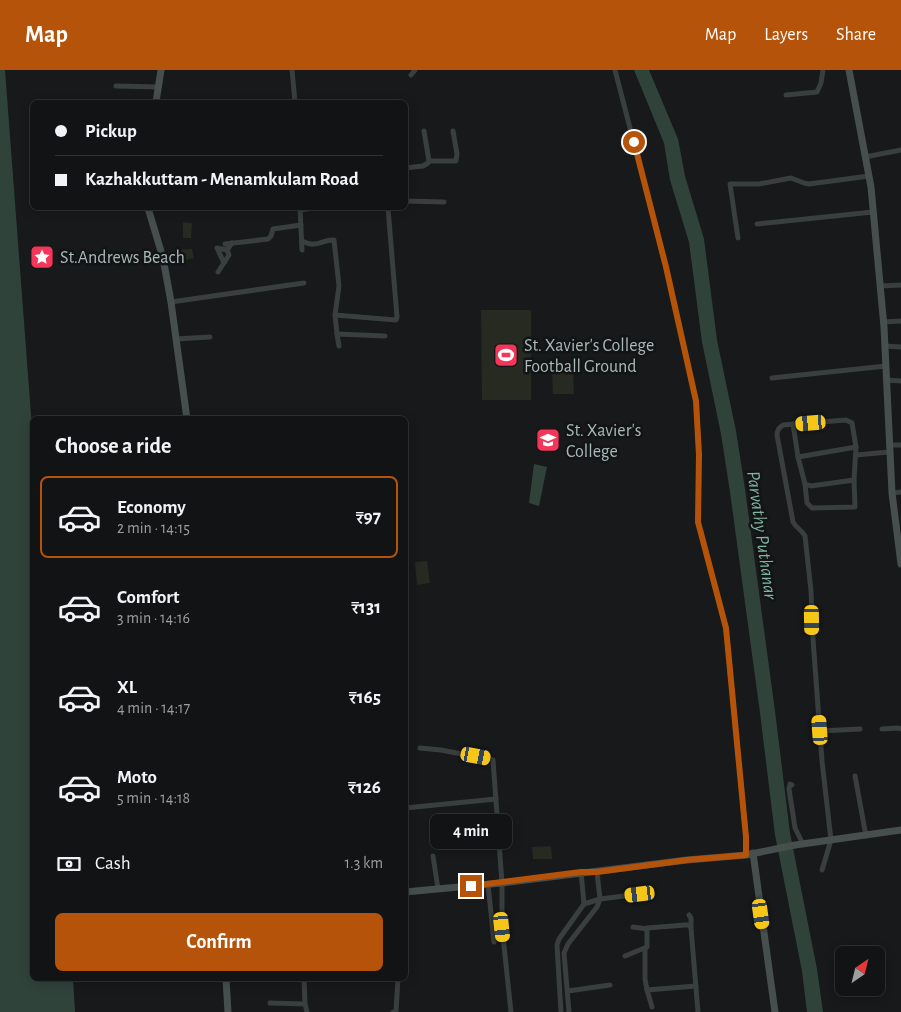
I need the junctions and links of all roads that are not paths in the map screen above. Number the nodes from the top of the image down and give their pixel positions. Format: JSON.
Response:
{"nodes":[{"id":1,"x":161,"y":70,"type":"edge"},
{"id":2,"x":292,"y":70,"type":"edge"},
{"id":3,"x":416,"y":70,"type":"edge"},
{"id":4,"x":615,"y":70,"type":"edge"},
{"id":5,"x":823,"y":70,"type":"edge"},
{"id":6,"x":849,"y":70,"type":"edge"},
{"id":7,"x":411,"y":75,"type":"dead end"},
{"id":8,"x":116,"y":86,"type":"dead end"},
{"id":9,"x":159,"y":87,"type":"junction"},
{"id":10,"x":786,"y":95,"type":"dead end"},
{"id":11,"x":156,"y":100,"type":"edge"},
{"id":12,"x":295,"y":100,"type":"edge"},
{"id":13,"x":424,"y":131,"type":"dead end"},
{"id":14,"x":453,"y":131,"type":"dead end"},
{"id":15,"x":901,"y":150,"type":"edge"},
{"id":16,"x":865,"y":157,"type":"junction"},
{"id":17,"x":429,"y":161,"type":"junction"},
{"id":18,"x":408,"y":168,"type":"edge"},
{"id":19,"x":869,"y":176,"type":"junction"},
{"id":20,"x":408,"y":201,"type":"edge"},
{"id":21,"x":444,"y":202,"type":"dead end"},
{"id":22,"x":149,"y":210,"type":"edge"},
{"id":23,"x":300,"y":210,"type":"edge"},
{"id":24,"x":387,"y":210,"type":"edge"},
{"id":25,"x":873,"y":212,"type":"junction"},
{"id":26,"x":757,"y":224,"type":"dead end"},
{"id":27,"x":301,"y":225,"type":"junction"},
{"id":28,"x":738,"y":238,"type":"dead end"},
{"id":29,"x":302,"y":241,"type":"junction"},
{"id":30,"x":232,"y":243,"type":"junction"},
{"id":31,"x":225,"y":244,"type":"dead end"},
{"id":32,"x":227,"y":250,"type":"junction"},
{"id":33,"x":302,"y":250,"type":"dead end"},
{"id":34,"x":224,"y":263,"type":"junction"},
{"id":35,"x":218,"y":272,"type":"dead end"},
{"id":36,"x":304,"y":283,"type":"dead end"},
{"id":37,"x":901,"y":285,"type":"edge"},
{"id":38,"x":880,"y":286,"type":"junction"},
{"id":39,"x":171,"y":302,"type":"junction"},
{"id":40,"x":335,"y":315,"type":"junction"},
{"id":41,"x":901,"y":321,"type":"edge"},
{"id":42,"x":883,"y":322,"type":"junction"},
{"id":43,"x":337,"y":334,"type":"junction"},
{"id":44,"x":384,"y":336,"type":"dead end"},
{"id":45,"x":210,"y":337,"type":"dead end"},
{"id":46,"x":176,"y":339,"type":"junction"},
{"id":47,"x":339,"y":346,"type":"dead end"},
{"id":48,"x":885,"y":346,"type":"junction"},
{"id":49,"x":901,"y":347,"type":"edge"},
{"id":50,"x":886,"y":366,"type":"junction"},
{"id":51,"x":772,"y":378,"type":"dead end"},
{"id":52,"x":886,"y":380,"type":"junction"},
{"id":53,"x":901,"y":381,"type":"edge"},
{"id":54,"x":187,"y":416,"type":"edge"},
{"id":55,"x":793,"y":424,"type":"junction"},
{"id":56,"x":901,"y":445,"type":"edge"},
{"id":57,"x":856,"y":447,"type":"junction"},
{"id":58,"x":889,"y":448,"type":"junction"},
{"id":59,"x":856,"y":455,"type":"junction"},
{"id":60,"x":798,"y":457,"type":"junction"},
{"id":61,"x":854,"y":480,"type":"junction"},
{"id":62,"x":805,"y":484,"type":"junction"},
{"id":63,"x":901,"y":492,"type":"edge"},
{"id":64,"x":892,"y":493,"type":"junction"},
{"id":65,"x":901,"y":564,"type":"edge"},
{"id":66,"x":860,"y":729,"type":"dead end"},
{"id":67,"x":882,"y":729,"type":"dead end"},
{"id":68,"x":901,"y":729,"type":"edge"},
{"id":69,"x":820,"y":730,"type":"junction"},
{"id":70,"x":420,"y":748,"type":"dead end"},
{"id":71,"x":855,"y":776,"type":"dead end"},
{"id":72,"x":792,"y":786,"type":"dead end"},
{"id":73,"x":496,"y":799,"type":"junction"},
{"id":74,"x":408,"y":808,"type":"edge"},
{"id":75,"x":901,"y":830,"type":"edge"},
{"id":76,"x":866,"y":836,"type":"junction"},
{"id":77,"x":831,"y":840,"type":"junction"},
{"id":78,"x":799,"y":845,"type":"junction"},
{"id":79,"x":750,"y":854,"type":"junction"},
{"id":80,"x":433,"y":856,"type":"dead end"},
{"id":81,"x":822,"y":870,"type":"dead end"},
{"id":82,"x":581,"y":872,"type":"junction"},
{"id":83,"x":597,"y":872,"type":"junction"},
{"id":84,"x":502,"y":883,"type":"junction"},
{"id":85,"x":488,"y":884,"type":"junction"},
{"id":86,"x":438,"y":889,"type":"junction"},
{"id":87,"x":408,"y":892,"type":"edge"},
{"id":88,"x":640,"y":894,"type":"dead end"},
{"id":89,"x":600,"y":899,"type":"junction"},
{"id":90,"x":584,"y":904,"type":"junction"},
{"id":91,"x":690,"y":915,"type":"dead end"},
{"id":92,"x":632,"y":927,"type":"dead end"},
{"id":93,"x":691,"y":927,"type":"junction"},
{"id":94,"x":646,"y":930,"type":"junction"},
{"id":95,"x":494,"y":942,"type":"dead end"},
{"id":96,"x":645,"y":948,"type":"junction"},
{"id":97,"x":625,"y":956,"type":"dead end"},
{"id":98,"x":226,"y":981,"type":"edge"},
{"id":99,"x":304,"y":981,"type":"edge"},
{"id":100,"x":398,"y":981,"type":"edge"},
{"id":101,"x":610,"y":985,"type":"dead end"},
{"id":102,"x":696,"y":986,"type":"junction"},
{"id":103,"x":647,"y":990,"type":"junction"},
{"id":104,"x":568,"y":991,"type":"junction"},
{"id":105,"x":270,"y":1003,"type":"dead end"},
{"id":106,"x":305,"y":1004,"type":"junction"},
{"id":107,"x":652,"y":1007,"type":"dead end"},
{"id":108,"x":569,"y":1010,"type":"edge"},
{"id":109,"x":309,"y":1011,"type":"edge"},
{"id":110,"x":561,"y":1011,"type":"edge"},
{"id":111,"x":228,"y":1012,"type":"edge"},
{"id":112,"x":393,"y":1012,"type":"edge"},
{"id":113,"x":511,"y":1012,"type":"edge"},
{"id":114,"x":698,"y":1012,"type":"edge"},
{"id":115,"x":775,"y":1012,"type":"edge"}],
"edges":[{"from":1,"to":9,"type":"main road"},
{"from":2,"to":12,"type":"street"},
{"from":3,"to":7,"type":"street"},
{"from":4,"to":79,"type":"street"},
{"from":5,"to":10,"type":"street"},
{"from":6,"to":16,"type":"main road"},
{"from":8,"to":9,"type":"street"},
{"from":9,"to":11,"type":"main road"},
{"from":13,"to":17,"type":"street"},
{"from":14,"to":17,"type":"street"},
{"from":15,"to":16,"type":"street"},
{"from":16,"to":19,"type":"main road"},
{"from":17,"to":18,"type":"street"},
{"from":19,"to":25,"type":"main road"},
{"from":19,"to":28,"type":"street"},
{"from":20,"to":21,"type":"street"},
{"from":22,"to":39,"type":"main road"},
{"from":23,"to":27,"type":"street"},
{"from":24,"to":40,"type":"street"},
{"from":25,"to":26,"type":"street"},
{"from":25,"to":38,"type":"main road"},
{"from":27,"to":29,"type":"street"},
{"from":27,"to":30,"type":"street"},
{"from":29,"to":33,"type":"street"},
{"from":29,"to":40,"type":"street"},
{"from":30,"to":31,"type":"street"},
{"from":30,"to":32,"type":"street"},
{"from":32,"to":34,"type":"street"},
{"from":32,"to":34,"type":"street"},
{"from":34,"to":35,"type":"street"},
{"from":36,"to":39,"type":"street"},
{"from":37,"to":38,"type":"street"},
{"from":38,"to":42,"type":"main road"},
{"from":39,"to":46,"type":"main road"},
{"from":40,"to":43,"type":"street"},
{"from":41,"to":42,"type":"street"},
{"from":42,"to":48,"type":"main road"},
{"from":43,"to":44,"type":"street"},
{"from":43,"to":47,"type":"street"},
{"from":45,"to":46,"type":"street"},
{"from":46,"to":54,"type":"main road"},
{"from":48,"to":49,"type":"street"},
{"from":48,"to":50,"type":"main road"},
{"from":50,"to":51,"type":"street"},
{"from":50,"to":52,"type":"main road"},
{"from":52,"to":53,"type":"street"},
{"from":52,"to":58,"type":"main road"},
{"from":55,"to":57,"type":"street"},
{"from":55,"to":60,"type":"street"},
{"from":55,"to":69,"type":"street"},
{"from":56,"to":58,"type":"street"},
{"from":57,"to":59,"type":"street"},
{"from":57,"to":60,"type":"street"},
{"from":58,"to":59,"type":"street"},
{"from":58,"to":64,"type":"main road"},
{"from":59,"to":61,"type":"street"},
{"from":60,"to":62,"type":"street"},
{"from":61,"to":62,"type":"street"},
{"from":61,"to":62,"type":"street"},
{"from":63,"to":64,"type":"street"},
{"from":64,"to":65,"type":"main road"},
{"from":66,"to":69,"type":"street"},
{"from":67,"to":68,"type":"street"},
{"from":69,"to":77,"type":"street"},
{"from":70,"to":73,"type":"street"},
{"from":71,"to":76,"type":"street"},
{"from":72,"to":78,"type":"street"},
{"from":73,"to":74,"type":"street"},
{"from":73,"to":84,"type":"street"},
{"from":75,"to":76,"type":"main road"},
{"from":76,"to":77,"type":"main road"},
{"from":77,"to":78,"type":"main road"},
{"from":77,"to":81,"type":"street"},
{"from":78,"to":79,"type":"main road"},
{"from":79,"to":83,"type":"main road"},
{"from":79,"to":115,"type":"main road"},
{"from":80,"to":86,"type":"street"},
{"from":82,"to":83,"type":"main road"},
{"from":82,"to":84,"type":"main road"},
{"from":82,"to":90,"type":"street"},
{"from":83,"to":89,"type":"street"},
{"from":84,"to":85,"type":"main road"},
{"from":84,"to":113,"type":"street"},
{"from":85,"to":86,"type":"main road"},
{"from":85,"to":95,"type":"street"},
{"from":86,"to":87,"type":"main road"},
{"from":88,"to":89,"type":"street"},
{"from":89,"to":90,"type":"street"},
{"from":89,"to":104,"type":"street"},
{"from":90,"to":110,"type":"street"},
{"from":91,"to":93,"type":"street"},
{"from":92,"to":94,"type":"street"},
{"from":93,"to":94,"type":"street"},
{"from":93,"to":102,"type":"street"},
{"from":94,"to":96,"type":"street"},
{"from":96,"to":97,"type":"street"},
{"from":96,"to":103,"type":"street"},
{"from":98,"to":111,"type":"main road"},
{"from":99,"to":106,"type":"street"},
{"from":100,"to":112,"type":"street"},
{"from":101,"to":104,"type":"street"},
{"from":102,"to":103,"type":"street"},
{"from":102,"to":114,"type":"street"},
{"from":103,"to":107,"type":"street"},
{"from":104,"to":108,"type":"street"},
{"from":105,"to":106,"type":"street"},
{"from":106,"to":109,"type":"street"},
{"from":108,"to":110,"type":"street"}]}
